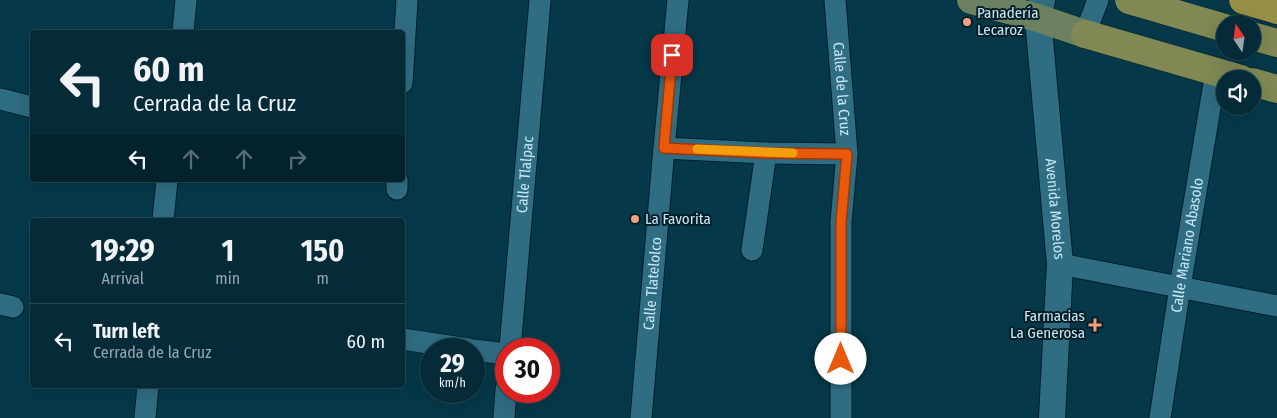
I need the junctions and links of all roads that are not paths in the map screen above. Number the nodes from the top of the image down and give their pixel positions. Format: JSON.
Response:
{"nodes":[{"id":1,"x":186,"y":0,"type":"edge"},
{"id":2,"x":407,"y":0,"type":"edge"},
{"id":3,"x":540,"y":0,"type":"edge"},
{"id":4,"x":678,"y":0,"type":"edge"},
{"id":5,"x":835,"y":0,"type":"edge"},
{"id":6,"x":971,"y":0,"type":"edge"},
{"id":7,"x":1098,"y":0,"type":"edge"},
{"id":8,"x":1129,"y":0,"type":"edge"},
{"id":9,"x":1243,"y":0,"type":"edge"},
{"id":10,"x":1040,"y":9,"type":"edge"},
{"id":11,"x":1277,"y":10,"type":"edge"},
{"id":12,"x":1216,"y":25,"type":"edge"},
{"id":13,"x":182,"y":30,"type":"edge"},
{"id":14,"x":405,"y":33,"type":"edge"},
{"id":15,"x":1085,"y":34,"type":"junction"},
{"id":16,"x":1261,"y":39,"type":"edge"},
{"id":17,"x":1277,"y":43,"type":"edge"},
{"id":18,"x":1216,"y":71,"type":"edge"},
{"id":19,"x":1261,"y":85,"type":"edge"},
{"id":20,"x":1277,"y":89,"type":"edge"},
{"id":21,"x":0,"y":99,"type":"edge"},
{"id":22,"x":30,"y":106,"type":"edge"},
{"id":23,"x":1220,"y":115,"type":"edge"},
{"id":24,"x":664,"y":148,"type":"junction"},
{"id":25,"x":766,"y":153,"type":"junction"},
{"id":26,"x":847,"y":154,"type":"junction"},
{"id":27,"x":167,"y":182,"type":"edge"},
{"id":28,"x":163,"y":218,"type":"edge"},
{"id":29,"x":752,"y":250,"type":"dead end"},
{"id":30,"x":1060,"y":264,"type":"junction"},
{"id":31,"x":1180,"y":287,"type":"junction"},
{"id":32,"x":1277,"y":306,"type":"edge"},
{"id":33,"x":511,"y":338,"type":"edge"},
{"id":34,"x":405,"y":339,"type":"edge"},
{"id":35,"x":420,"y":342,"type":"edge"},
{"id":36,"x":148,"y":388,"type":"edge"},
{"id":37,"x":505,"y":403,"type":"edge"},
{"id":38,"x":145,"y":418,"type":"edge"},
{"id":39,"x":504,"y":418,"type":"edge"},
{"id":40,"x":641,"y":418,"type":"edge"},
{"id":41,"x":841,"y":418,"type":"edge"},
{"id":42,"x":1052,"y":418,"type":"edge"},
{"id":43,"x":1160,"y":418,"type":"edge"}],
"edges":[{"from":1,"to":13,"type":"street"},
{"from":2,"to":14,"type":"street"},
{"from":3,"to":33,"type":"street","name":"Calle Tlalpac"},
{"from":4,"to":24,"type":"street","name":"Calle Tlatelolco"},
{"from":5,"to":26,"type":"street","name":"Calle de la Cruz"},
{"from":6,"to":10,"type":"main road"},
{"from":7,"to":15,"type":"street"},
{"from":8,"to":12,"type":"highway"},
{"from":9,"to":11,"type":"highway"},
{"from":10,"to":15,"type":"main road"},
{"from":10,"to":30,"type":"street","name":"Avenida Morelos"},
{"from":15,"to":18,"type":"highway"},
{"from":16,"to":17,"type":"highway"},
{"from":19,"to":20,"type":"highway"},
{"from":21,"to":22,"type":"street"},
{"from":23,"to":31,"type":"street","name":"Calle Mariano Abasolo"},
{"from":24,"to":25,"type":"street"},
{"from":24,"to":40,"type":"street","name":"Calle Tlatelolco"},
{"from":25,"to":26,"type":"street"},
{"from":25,"to":29,"type":"street"},
{"from":26,"to":41,"type":"street","name":"Calle de la Cruz"},
{"from":27,"to":28,"type":"street"},
{"from":30,"to":31,"type":"street"},
{"from":30,"to":42,"type":"street","name":"Avenida Morelos"},
{"from":31,"to":32,"type":"street"},
{"from":31,"to":43,"type":"street","name":"Calle Mariano Abasolo"},
{"from":34,"to":35,"type":"street"},
{"from":36,"to":38,"type":"street"},
{"from":37,"to":39,"type":"street"}]}
